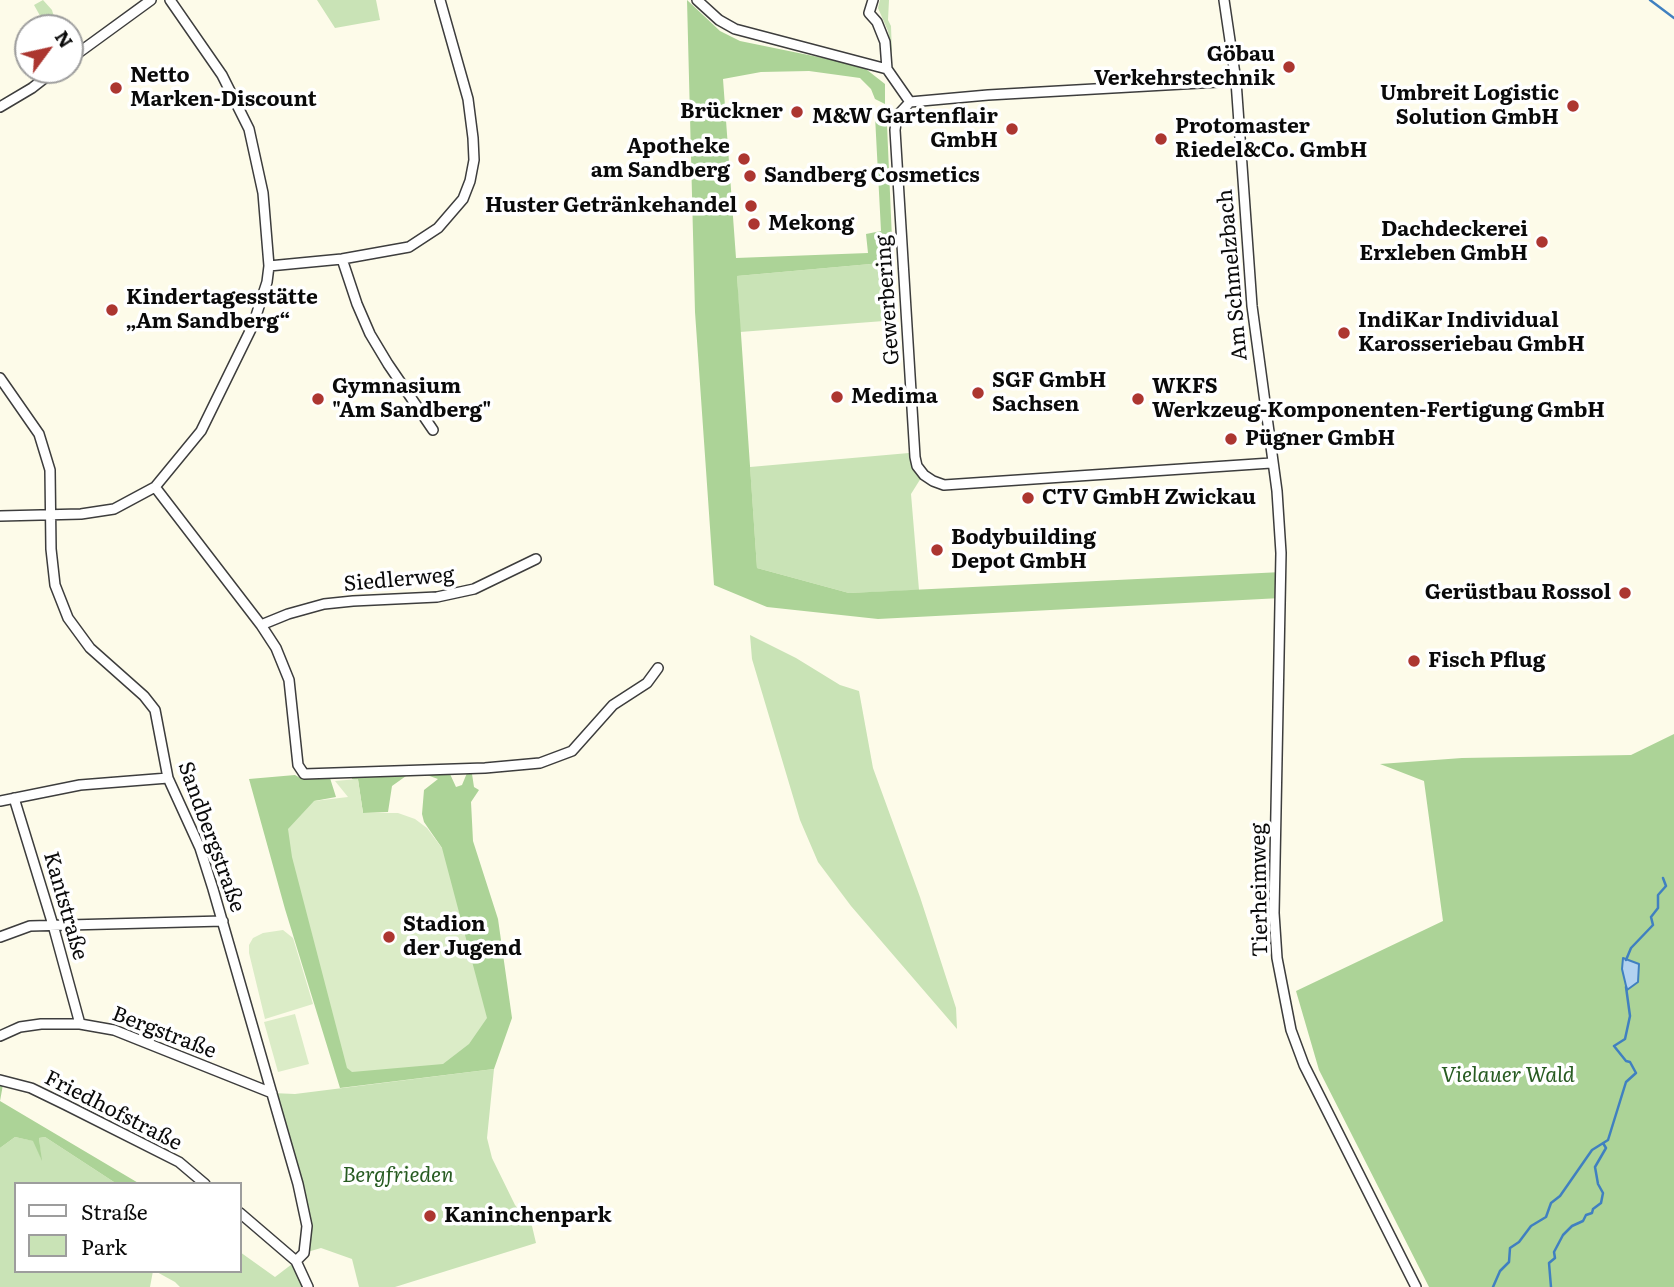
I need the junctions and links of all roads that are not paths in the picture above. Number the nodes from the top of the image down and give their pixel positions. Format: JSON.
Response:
{"nodes":[{"id":1,"x":151,"y":0,"type":"edge"},
{"id":2,"x":170,"y":0,"type":"edge"},
{"id":3,"x":440,"y":0,"type":"edge"},
{"id":4,"x":697,"y":0,"type":"edge"},
{"id":5,"x":873,"y":0,"type":"edge"},
{"id":6,"x":1224,"y":0,"type":"edge"},
{"id":7,"x":84,"y":49,"type":"edge"},
{"id":8,"x":887,"y":69,"type":"junction"},
{"id":9,"x":1236,"y":81,"type":"junction"},
{"id":10,"x":37,"y":84,"type":"edge"},
{"id":11,"x":911,"y":102,"type":"junction"},
{"id":12,"x":0,"y":107,"type":"edge"},
{"id":13,"x":342,"y":259,"type":"junction"},
{"id":14,"x":269,"y":266,"type":"junction"},
{"id":15,"x":0,"y":378,"type":"edge"},
{"id":16,"x":433,"y":430,"type":"dead end"},
{"id":17,"x":1271,"y":463,"type":"junction"},
{"id":18,"x":155,"y":487,"type":"junction"},
{"id":19,"x":50,"y":515,"type":"junction"},
{"id":20,"x":0,"y":516,"type":"edge"},
{"id":21,"x":536,"y":559,"type":"dead end"},
{"id":22,"x":261,"y":625,"type":"junction"},
{"id":23,"x":658,"y":668,"type":"dead end"},
{"id":24,"x":168,"y":778,"type":"junction"},
{"id":25,"x":14,"y":798,"type":"junction"},
{"id":26,"x":0,"y":801,"type":"edge"},
{"id":27,"x":223,"y":921,"type":"junction"},
{"id":28,"x":53,"y":925,"type":"junction"},
{"id":29,"x":0,"y":937,"type":"edge"},
{"id":30,"x":80,"y":1024,"type":"junction"},
{"id":31,"x":0,"y":1036,"type":"edge"},
{"id":32,"x":0,"y":1080,"type":"edge"},
{"id":33,"x":272,"y":1093,"type":"junction"},
{"id":34,"x":203,"y":1182,"type":"edge"},
{"id":35,"x":242,"y":1215,"type":"edge"},
{"id":36,"x":296,"y":1261,"type":"junction"},
{"id":37,"x":308,"y":1287,"type":"edge"},
{"id":38,"x":1416,"y":1287,"type":"edge"}],
"edges":[{"from":1,"to":7,"type":"street"},
{"from":2,"to":14,"type":"street"},
{"from":3,"to":13,"type":"street"},
{"from":4,"to":8,"type":"street"},
{"from":5,"to":8,"type":"street"},
{"from":6,"to":9,"type":"street","name":"Am Schmelzbach"},
{"from":8,"to":11,"type":"street"},
{"from":9,"to":11,"type":"street"},
{"from":9,"to":17,"type":"street","name":"Am Schmelzbach"},
{"from":10,"to":12,"type":"street"},
{"from":11,"to":17,"type":"street","name":"Gewerbering"},
{"from":13,"to":14,"type":"street"},
{"from":13,"to":16,"type":"street"},
{"from":14,"to":18,"type":"street"},
{"from":15,"to":19,"type":"street","name":"Sandbergstraße"},
{"from":17,"to":38,"type":"street","name":"Tierheimweg"},
{"from":18,"to":19,"type":"street"},
{"from":18,"to":22,"type":"street"},
{"from":19,"to":20,"type":"street"},
{"from":19,"to":24,"type":"street","name":"Sandbergstraße"},
{"from":21,"to":22,"type":"street","name":"Siedlerweg"},
{"from":22,"to":23,"type":"street"},
{"from":24,"to":25,"type":"street"},
{"from":24,"to":27,"type":"street","name":"Sandbergstraße"},
{"from":25,"to":26,"type":"street"},
{"from":25,"to":28,"type":"street","name":"Kantstraße"},
{"from":27,"to":28,"type":"street"},
{"from":27,"to":33,"type":"street","name":"Sandbergstraße"},
{"from":28,"to":29,"type":"street"},
{"from":28,"to":30,"type":"street","name":"Kantstraße"},
{"from":30,"to":31,"type":"street","name":"Bergstraße"},
{"from":30,"to":33,"type":"street","name":"Bergstraße"},
{"from":32,"to":34,"type":"street","name":"Friedhofstraße"},
{"from":33,"to":36,"type":"street","name":"Sandbergstraße"},
{"from":35,"to":36,"type":"street"},
{"from":36,"to":37,"type":"street"}]}
